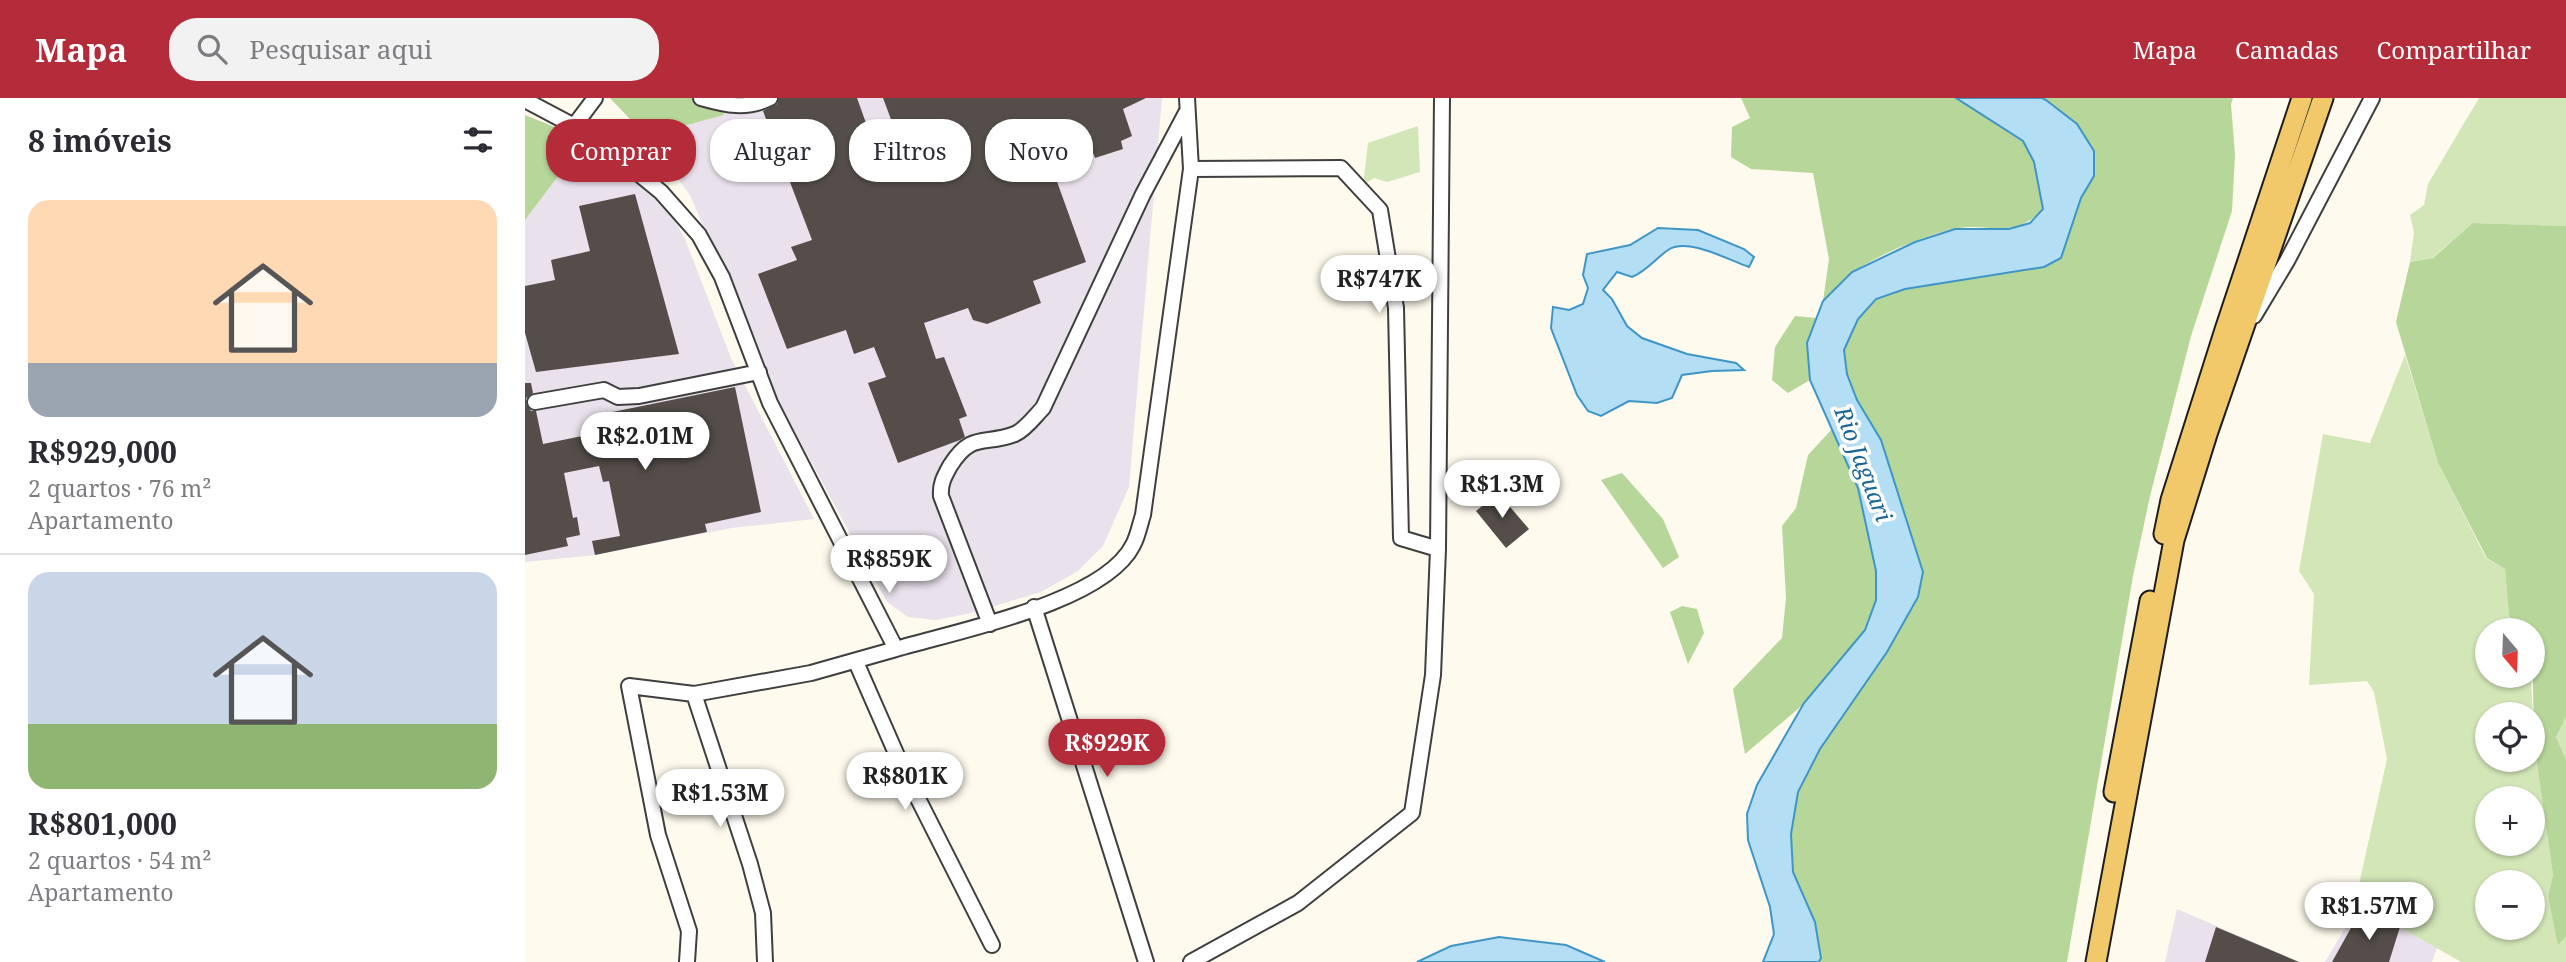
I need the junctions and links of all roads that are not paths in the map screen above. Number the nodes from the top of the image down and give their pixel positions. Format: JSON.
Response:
{"nodes":[{"id":1,"x":595,"y":98,"type":"edge"},
{"id":2,"x":701,"y":98,"type":"edge"},
{"id":3,"x":770,"y":98,"type":"edge"},
{"id":4,"x":1442,"y":98,"type":"edge"},
{"id":5,"x":2302,"y":98,"type":"edge"},
{"id":6,"x":2323,"y":98,"type":"edge"},
{"id":7,"x":2372,"y":98,"type":"edge"},
{"id":8,"x":525,"y":100,"type":"edge"},
{"id":9,"x":1187,"y":104,"type":"edge"},
{"id":10,"x":562,"y":119,"type":"edge"},
{"id":11,"x":579,"y":119,"type":"edge"},
{"id":12,"x":1191,"y":169,"type":"junction"},
{"id":13,"x":649,"y":182,"type":"edge"},
{"id":14,"x":2242,"y":335,"type":"junction"},
{"id":15,"x":758,"y":372,"type":"junction"},
{"id":16,"x":535,"y":402,"type":"dead end"},
{"id":17,"x":1438,"y":549,"type":"junction"},
{"id":18,"x":1034,"y":607,"type":"junction"},
{"id":19,"x":990,"y":624,"type":"junction"},
{"id":20,"x":897,"y":649,"type":"junction"},
{"id":21,"x":856,"y":662,"type":"junction"},
{"id":22,"x":694,"y":694,"type":"junction"},
{"id":23,"x":992,"y":944,"type":"dead end"},
{"id":24,"x":687,"y":962,"type":"edge"},
{"id":25,"x":765,"y":962,"type":"edge"},
{"id":26,"x":1146,"y":962,"type":"edge"},
{"id":27,"x":1191,"y":962,"type":"edge"},
{"id":28,"x":2084,"y":962,"type":"edge"},
{"id":29,"x":2096,"y":962,"type":"edge"}],
"edges":[{"from":1,"to":11,"type":"street"},
{"from":2,"to":3,"type":"street"},
{"from":4,"to":17,"type":"street"},
{"from":5,"to":28,"type":"main road"},
{"from":6,"to":14,"type":"main road"},
{"from":7,"to":14,"type":"street"},
{"from":8,"to":10,"type":"street"},
{"from":9,"to":12,"type":"street"},
{"from":9,"to":19,"type":"street"},
{"from":12,"to":17,"type":"street"},
{"from":12,"to":18,"type":"street"},
{"from":13,"to":15,"type":"street"},
{"from":14,"to":29,"type":"main road"},
{"from":15,"to":16,"type":"street"},
{"from":15,"to":20,"type":"street"},
{"from":17,"to":27,"type":"street"},
{"from":18,"to":19,"type":"street"},
{"from":18,"to":26,"type":"street"},
{"from":19,"to":20,"type":"street"},
{"from":20,"to":21,"type":"street"},
{"from":21,"to":22,"type":"street"},
{"from":21,"to":23,"type":"street"},
{"from":22,"to":24,"type":"street"},
{"from":22,"to":25,"type":"street"}]}
